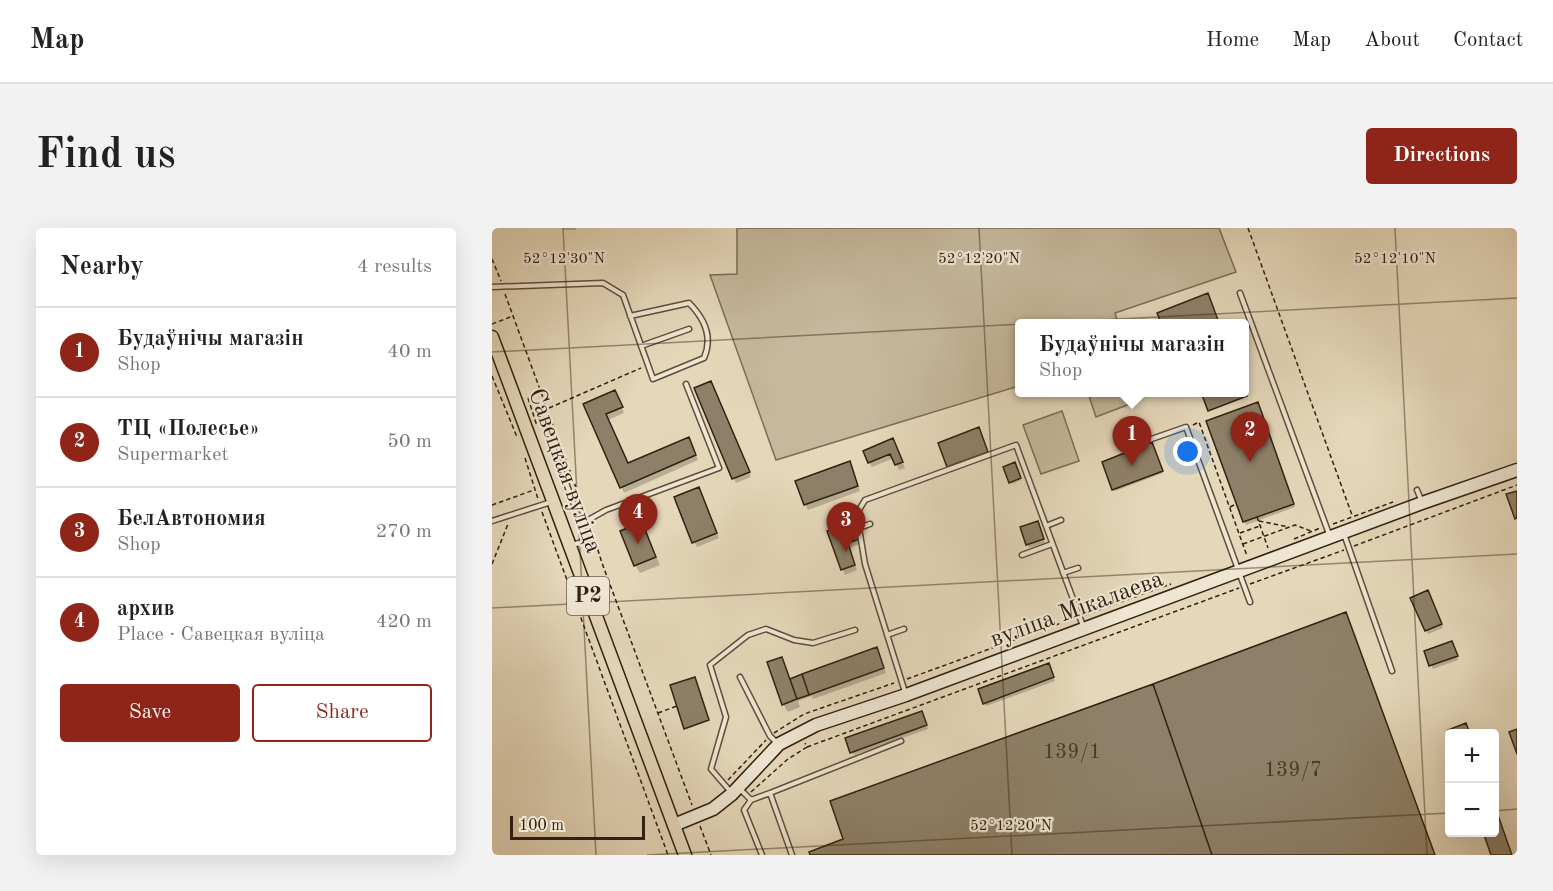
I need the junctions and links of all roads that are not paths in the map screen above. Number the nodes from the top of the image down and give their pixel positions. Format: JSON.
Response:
{"nodes":[{"id":1,"x":492,"y":287,"type":"edge"},
{"id":2,"x":1240,"y":293,"type":"dead end"},
{"id":3,"x":630,"y":316,"type":"junction"},
{"id":4,"x":688,"y":328,"type":"dead end"},
{"id":5,"x":492,"y":337,"type":"edge"},
{"id":6,"x":641,"y":346,"type":"junction"},
{"id":7,"x":686,"y":384,"type":"dead end"},
{"id":8,"x":1140,"y":443,"type":"dead end"},
{"id":9,"x":554,"y":450,"type":"dead end"},
{"id":10,"x":1517,"y":470,"type":"edge"},
{"id":11,"x":1417,"y":490,"type":"dead end"},
{"id":12,"x":553,"y":501,"type":"junction"},
{"id":13,"x":1422,"y":503,"type":"junction"},
{"id":14,"x":1061,"y":520,"type":"dead end"},
{"id":15,"x":492,"y":521,"type":"edge"},
{"id":16,"x":581,"y":524,"type":"junction"},
{"id":17,"x":870,"y":524,"type":"dead end"},
{"id":18,"x":1046,"y":526,"type":"junction"},
{"id":19,"x":859,"y":528,"type":"junction"},
{"id":20,"x":1343,"y":532,"type":"junction"},
{"id":21,"x":1330,"y":537,"type":"junction"},
{"id":22,"x":1052,"y":544,"type":"junction"},
{"id":23,"x":569,"y":546,"type":"junction"},
{"id":24,"x":1022,"y":555,"type":"dead end"},
{"id":25,"x":1078,"y":568,"type":"dead end"},
{"id":26,"x":1239,"y":572,"type":"junction"},
{"id":27,"x":1063,"y":573,"type":"junction"},
{"id":28,"x":1250,"y":602,"type":"dead end"},
{"id":29,"x":904,"y":629,"type":"dead end"},
{"id":30,"x":855,"y":630,"type":"dead end"},
{"id":31,"x":1084,"y":630,"type":"junction"},
{"id":32,"x":887,"y":635,"type":"junction"},
{"id":33,"x":1392,"y":671,"type":"dead end"},
{"id":34,"x":740,"y":677,"type":"dead end"},
{"id":35,"x":906,"y":695,"type":"junction"},
{"id":36,"x":901,"y":741,"type":"dead end"},
{"id":37,"x":779,"y":744,"type":"junction"},
{"id":38,"x":739,"y":792,"type":"junction"},
{"id":39,"x":770,"y":793,"type":"junction"},
{"id":40,"x":751,"y":800,"type":"junction"},
{"id":41,"x":674,"y":825,"type":"junction"},
{"id":42,"x":685,"y":855,"type":"edge"},
{"id":43,"x":762,"y":855,"type":"edge"},
{"id":44,"x":792,"y":855,"type":"edge"}],
"edges":[{"from":1,"to":3,"type":"lane"},
{"from":2,"to":21,"type":"lane"},
{"from":3,"to":6,"type":"lane"},
{"from":3,"to":6,"type":"lane"},
{"from":4,"to":6,"type":"lane"},
{"from":5,"to":12,"type":"main road","name":"Савецкая вуліца","number":"Р2"},
{"from":7,"to":16,"type":"lane"},
{"from":8,"to":26,"type":"lane"},
{"from":9,"to":16,"type":"lane"},
{"from":10,"to":13,"type":"main road","name":"вуліца Мікалаева"},
{"from":11,"to":13,"type":"lane"},
{"from":12,"to":15,"type":"lane"},
{"from":12,"to":23,"type":"main road","name":"Савецкая вуліца","number":"Р2"},
{"from":13,"to":20,"type":"main road","name":"вуліца Мікалаева"},
{"from":14,"to":18,"type":"lane"},
{"from":16,"to":23,"type":"lane"},
{"from":17,"to":19,"type":"lane"},
{"from":18,"to":19,"type":"lane"},
{"from":18,"to":22,"type":"lane"},
{"from":19,"to":32,"type":"lane"},
{"from":20,"to":21,"type":"main road","name":"вуліца Мікалаева"},
{"from":20,"to":33,"type":"lane"},
{"from":21,"to":26,"type":"main road","name":"вуліца Мікалаева"},
{"from":22,"to":24,"type":"lane"},
{"from":22,"to":27,"type":"lane"},
{"from":23,"to":41,"type":"main road","name":"Савецкая вуліца","number":"Р2"},
{"from":25,"to":27,"type":"lane"},
{"from":26,"to":28,"type":"lane"},
{"from":26,"to":31,"type":"main road","name":"вуліца Мікалаева"},
{"from":27,"to":31,"type":"lane"},
{"from":29,"to":32,"type":"lane"},
{"from":30,"to":38,"type":"lane"},
{"from":31,"to":35,"type":"main road","name":"вуліца Мікалаева"},
{"from":32,"to":35,"type":"lane"},
{"from":34,"to":37,"type":"lane"},
{"from":35,"to":37,"type":"main road","name":"вуліца Мікалаева"},
{"from":36,"to":39,"type":"lane"},
{"from":37,"to":38,"type":"main road","name":"вуліца Мікалаева"},
{"from":38,"to":40,"type":"lane"},
{"from":38,"to":41,"type":"main road","name":"вуліца Мікалаева"},
{"from":39,"to":40,"type":"lane"},
{"from":39,"to":44,"type":"lane"},
{"from":40,"to":43,"type":"lane"},
{"from":41,"to":42,"type":"main road","name":"Савецкая вуліца","number":"Р2"}]}
